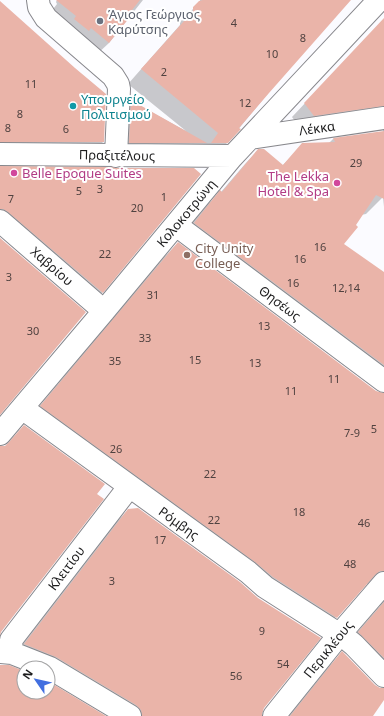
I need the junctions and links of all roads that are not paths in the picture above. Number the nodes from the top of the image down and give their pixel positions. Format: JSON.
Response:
{"nodes":[{"id":1,"x":38,"y":0,"type":"edge"},
{"id":2,"x":379,"y":0,"type":"edge"},
{"id":3,"x":384,"y":118,"type":"edge"},
{"id":4,"x":250,"y":138,"type":"junction"},
{"id":5,"x":0,"y":154,"type":"edge"},
{"id":6,"x":116,"y":156,"type":"junction"},
{"id":7,"x":233,"y":156,"type":"junction"},
{"id":8,"x":0,"y":221,"type":"edge"},
{"id":9,"x":176,"y":225,"type":"junction"},
{"id":10,"x":104,"y":312,"type":"junction"},
{"id":11,"x":384,"y":380,"type":"edge"},
{"id":12,"x":22,"y":408,"type":"junction"},
{"id":13,"x":0,"y":434,"type":"edge"},
{"id":14,"x":129,"y":486,"type":"junction"},
{"id":15,"x":384,"y":583,"type":"edge"},
{"id":16,"x":339,"y":635,"type":"junction"},
{"id":17,"x":6,"y":652,"type":"edge"},
{"id":18,"x":384,"y":676,"type":"edge"},
{"id":19,"x":130,"y":716,"type":"edge"},
{"id":20,"x":274,"y":716,"type":"edge"}],
"edges":[{"from":1,"to":6,"type":"street"},
{"from":2,"to":4,"type":"street","name":"Κολοκοτρώνη"},
{"from":3,"to":4,"type":"street","name":"Λέκκα"},
{"from":4,"to":7,"type":"street","name":"Κολοκοτρώνη"},
{"from":5,"to":6,"type":"street","name":"Πραξιτέλους"},
{"from":6,"to":7,"type":"street","name":"Πραξιτέλους"},
{"from":7,"to":9,"type":"street","name":"Κολοκοτρώνη"},
{"from":8,"to":10,"type":"street","name":"Χαβρίου"},
{"from":9,"to":10,"type":"street","name":"Κολοκοτρώνη"},
{"from":9,"to":11,"type":"street","name":"Θησέως"},
{"from":10,"to":12,"type":"street","name":"Κολοκοτρώνη"},
{"from":12,"to":13,"type":"street","name":"Κολοκοτρώνη"},
{"from":12,"to":14,"type":"street","name":"Ρόμβης"},
{"from":14,"to":16,"type":"street","name":"Ρόμβης"},
{"from":14,"to":17,"type":"street","name":"Κλειτίου"},
{"from":15,"to":16,"type":"street","name":"Περικλέους"},
{"from":16,"to":18,"type":"street","name":"Ρόμβης"},
{"from":16,"to":20,"type":"street","name":"Περικλέους"},
{"from":17,"to":19,"type":"street"}]}
